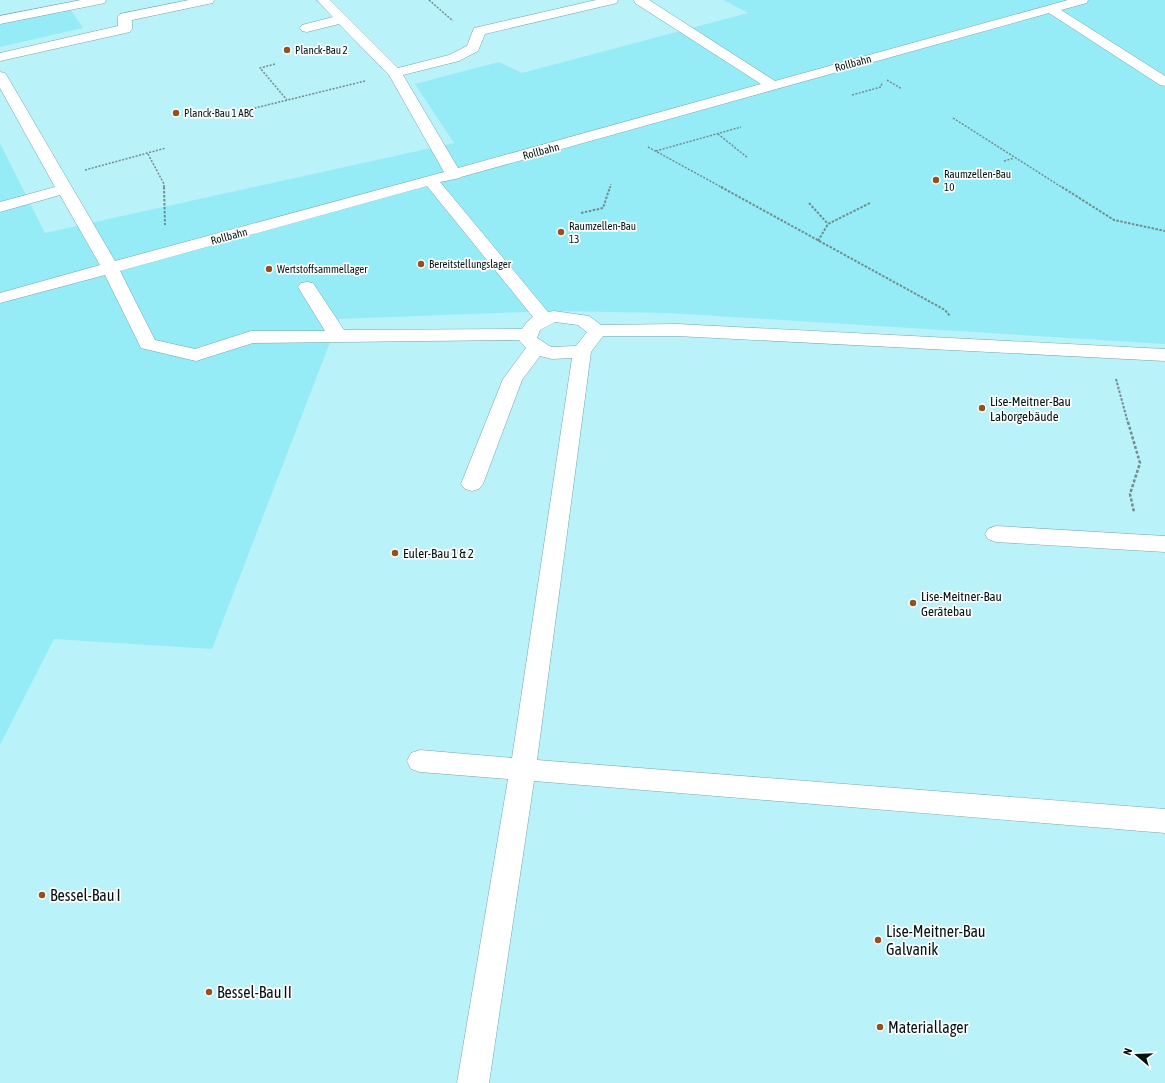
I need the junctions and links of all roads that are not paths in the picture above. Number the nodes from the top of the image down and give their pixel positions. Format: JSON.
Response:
{"nodes":[{"id":1,"x":100,"y":0,"type":"edge"},
{"id":2,"x":208,"y":0,"type":"edge"},
{"id":3,"x":323,"y":0,"type":"edge"},
{"id":4,"x":612,"y":0,"type":"edge"},
{"id":5,"x":640,"y":0,"type":"edge"},
{"id":6,"x":1082,"y":0,"type":"edge"},
{"id":7,"x":75,"y":5,"type":"junction"},
{"id":8,"x":1051,"y":9,"type":"junction"},
{"id":9,"x":0,"y":20,"type":"edge"},
{"id":10,"x":342,"y":20,"type":"junction"},
{"id":11,"x":88,"y":26,"type":"junction"},
{"id":12,"x":307,"y":28,"type":"dead end"},
{"id":13,"x":0,"y":49,"type":"edge"},
{"id":14,"x":0,"y":57,"type":"edge"},
{"id":15,"x":395,"y":73,"type":"junction"},
{"id":16,"x":0,"y":76,"type":"edge"},
{"id":17,"x":1165,"y":82,"type":"edge"},
{"id":18,"x":772,"y":85,"type":"junction"},
{"id":19,"x":454,"y":175,"type":"junction"},
{"id":20,"x":430,"y":181,"type":"junction"},
{"id":21,"x":62,"y":183,"type":"junction"},
{"id":22,"x":0,"y":207,"type":"edge"},
{"id":23,"x":110,"y":268,"type":"junction"},
{"id":24,"x":307,"y":287,"type":"dead end"},
{"id":25,"x":0,"y":298,"type":"edge"},
{"id":26,"x":544,"y":319,"type":"junction"},
{"id":27,"x":597,"y":331,"type":"junction"},
{"id":28,"x":338,"y":336,"type":"junction"},
{"id":29,"x":532,"y":341,"type":"junction"},
{"id":30,"x":582,"y":351,"type":"junction"},
{"id":31,"x":1165,"y":355,"type":"edge"},
{"id":32,"x":472,"y":484,"type":"dead end"},
{"id":33,"x":996,"y":534,"type":"dead end"},
{"id":34,"x":1165,"y":544,"type":"edge"},
{"id":35,"x":420,"y":761,"type":"dead end"},
{"id":36,"x":523,"y":768,"type":"junction"},
{"id":37,"x":1165,"y":821,"type":"edge"},
{"id":38,"x":473,"y":1083,"type":"edge"}],
"edges":[{"from":1,"to":7,"type":"lane"},
{"from":2,"to":11,"type":"lane"},
{"from":3,"to":10,"type":"lane"},
{"from":4,"to":15,"type":"lane"},
{"from":5,"to":18,"type":"lane"},
{"from":6,"to":8,"type":"lane","name":"Rollbahn"},
{"from":7,"to":9,"type":"lane"},
{"from":7,"to":11,"type":"lane"},
{"from":8,"to":17,"type":"lane"},
{"from":8,"to":18,"type":"lane","name":"Rollbahn"},
{"from":10,"to":12,"type":"lane"},
{"from":10,"to":15,"type":"lane"},
{"from":11,"to":13,"type":"lane"},
{"from":11,"to":14,"type":"lane"},
{"from":15,"to":19,"type":"lane"},
{"from":16,"to":21,"type":"lane"},
{"from":18,"to":19,"type":"lane","name":"Rollbahn"},
{"from":19,"to":20,"type":"lane","name":"Rollbahn"},
{"from":20,"to":23,"type":"lane","name":"Rollbahn"},
{"from":20,"to":26,"type":"lane"},
{"from":21,"to":22,"type":"lane"},
{"from":21,"to":23,"type":"lane"},
{"from":23,"to":25,"type":"lane","name":"Rollbahn"},
{"from":23,"to":28,"type":"lane"},
{"from":24,"to":28,"type":"lane"},
{"from":26,"to":27,"type":"lane"},
{"from":26,"to":29,"type":"lane"},
{"from":27,"to":30,"type":"lane"},
{"from":27,"to":31,"type":"lane"},
{"from":28,"to":29,"type":"lane"},
{"from":29,"to":30,"type":"lane"},
{"from":29,"to":32,"type":"lane"},
{"from":30,"to":36,"type":"lane"},
{"from":33,"to":34,"type":"lane"},
{"from":35,"to":36,"type":"lane"},
{"from":36,"to":37,"type":"lane"},
{"from":36,"to":38,"type":"lane"}]}
